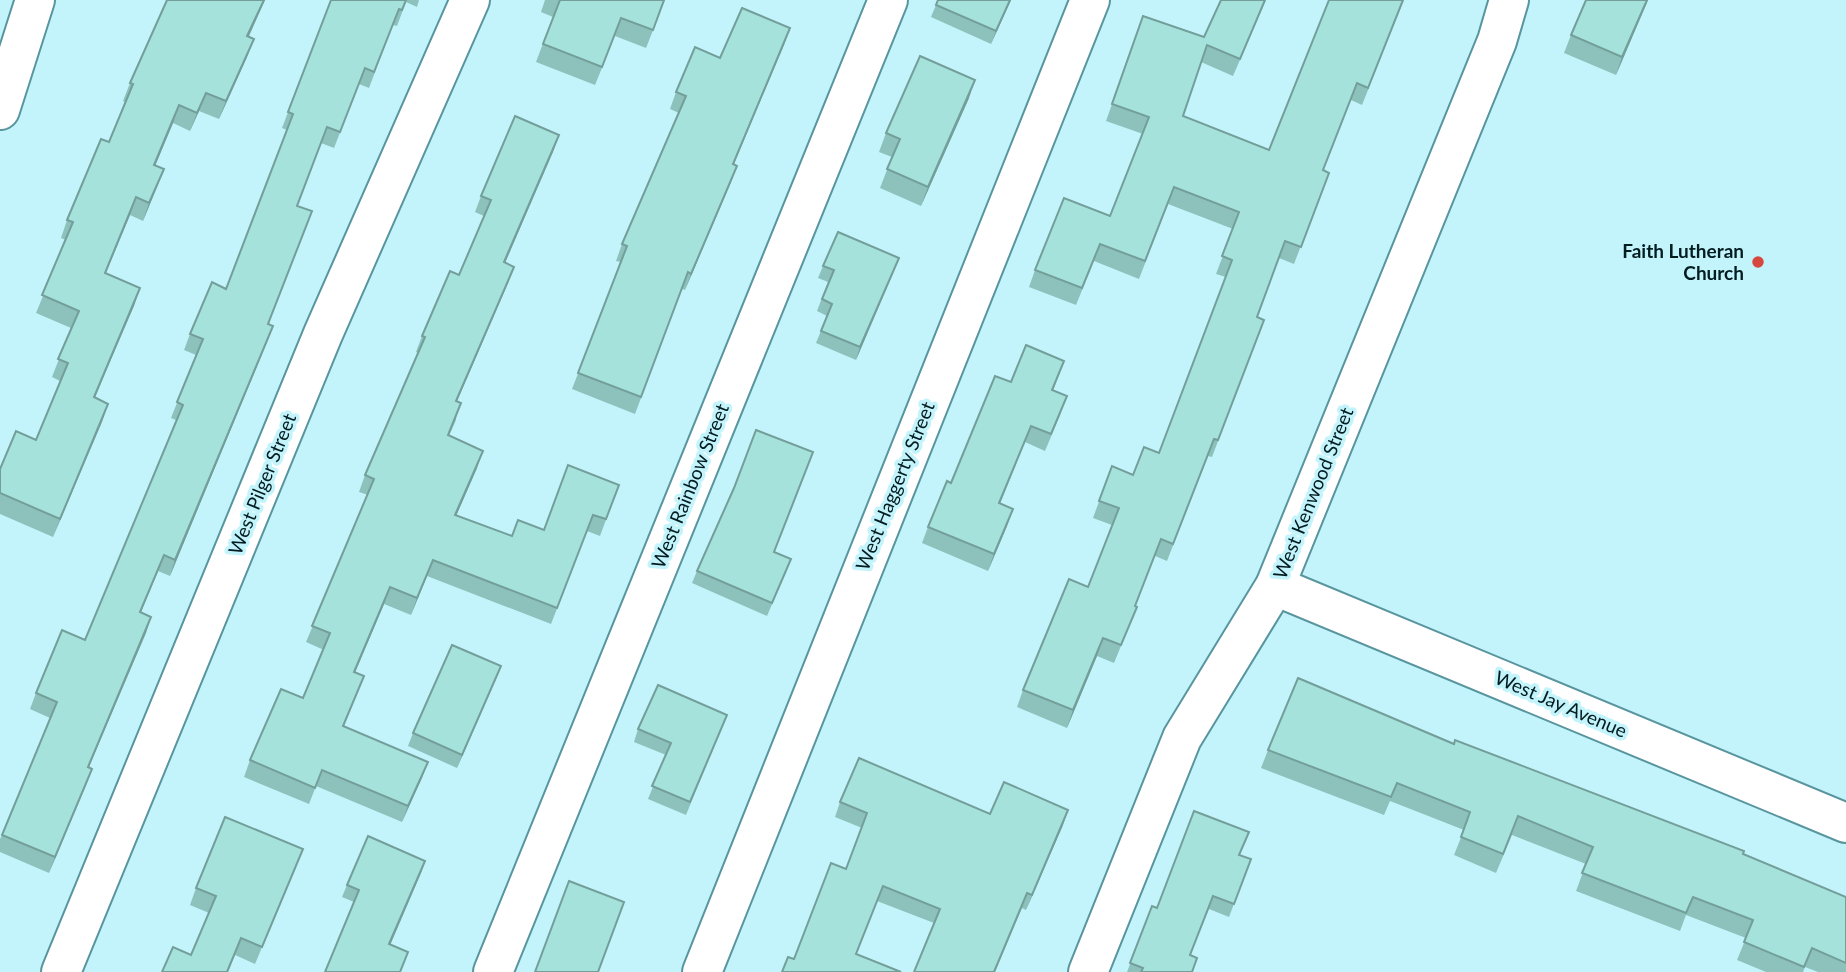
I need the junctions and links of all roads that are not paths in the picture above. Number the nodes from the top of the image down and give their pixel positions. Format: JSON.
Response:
{"nodes":[{"id":1,"x":36,"y":0,"type":"edge"},
{"id":2,"x":470,"y":0,"type":"edge"},
{"id":3,"x":888,"y":0,"type":"edge"},
{"id":4,"x":1090,"y":0,"type":"edge"},
{"id":5,"x":1508,"y":0,"type":"edge"},
{"id":6,"x":0,"y":110,"type":"edge"},
{"id":7,"x":1275,"y":586,"type":"junction"},
{"id":8,"x":1846,"y":823,"type":"edge"},
{"id":9,"x":61,"y":972,"type":"edge"},
{"id":10,"x":493,"y":972,"type":"edge"},
{"id":11,"x":702,"y":972,"type":"edge"},
{"id":12,"x":1088,"y":972,"type":"edge"}],
"edges":[{"from":1,"to":6,"type":"street"},
{"from":2,"to":9,"type":"street","name":"West Pilger Street"},
{"from":3,"to":10,"type":"street","name":"West Rainbow Street"},
{"from":4,"to":11,"type":"street","name":"West Haggerty Street"},
{"from":5,"to":7,"type":"street","name":"West Kenwood Street"},
{"from":7,"to":8,"type":"street","name":"West Jay Avenue"},
{"from":7,"to":12,"type":"street","name":"West Kenwood Street"}]}
